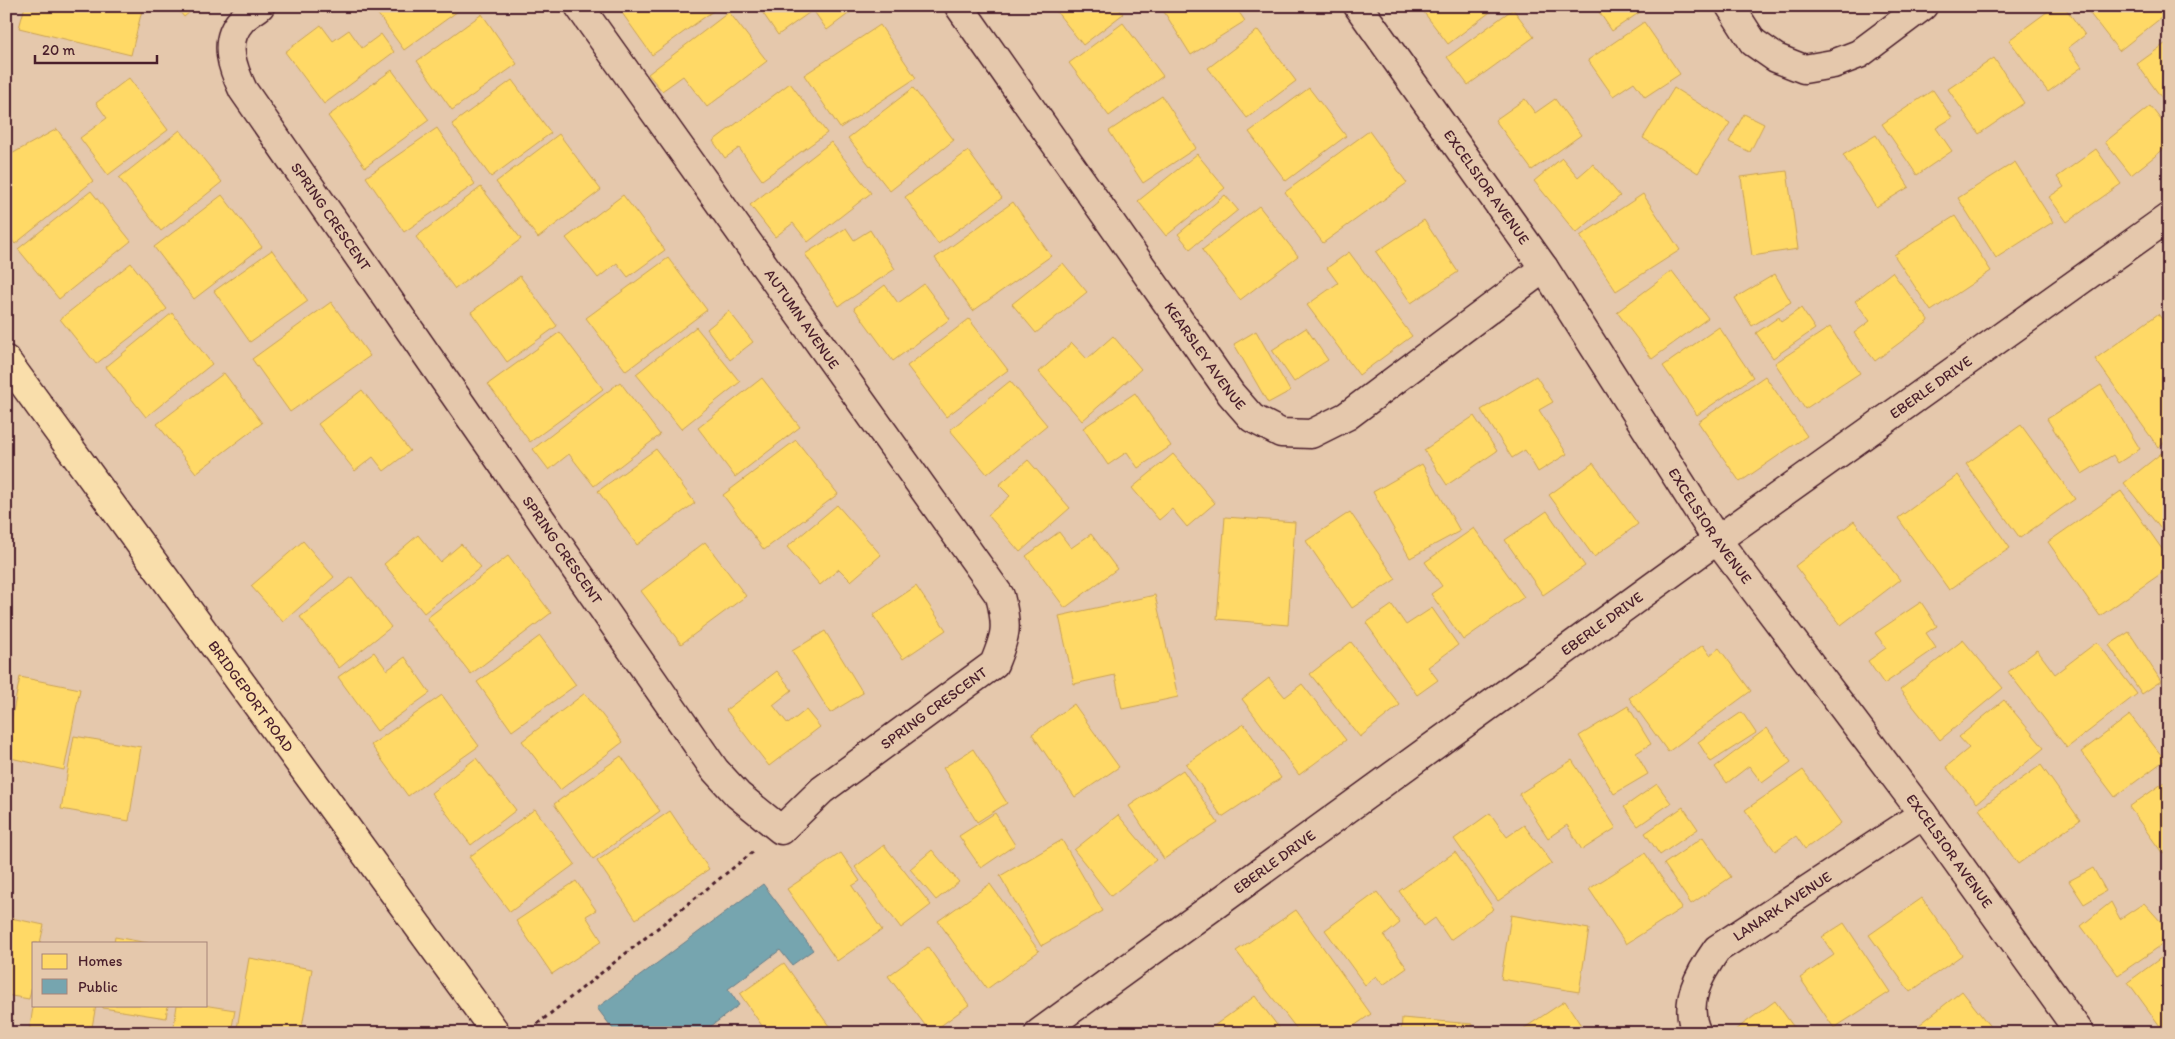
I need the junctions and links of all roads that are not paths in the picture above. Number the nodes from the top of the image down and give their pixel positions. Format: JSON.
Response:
{"nodes":[{"id":1,"x":260,"y":6,"type":"edge"},
{"id":2,"x":579,"y":6,"type":"edge"},
{"id":3,"x":959,"y":6,"type":"edge"},
{"id":4,"x":1358,"y":6,"type":"edge"},
{"id":5,"x":1730,"y":6,"type":"edge"},
{"id":6,"x":1923,"y":6,"type":"edge"},
{"id":7,"x":2169,"y":217,"type":"edge"},
{"id":8,"x":1544,"y":268,"type":"junction"},
{"id":9,"x":6,"y":360,"type":"edge"},
{"id":10,"x":1717,"y":540,"type":"junction"},
{"id":11,"x":1005,"y":638,"type":"joint"},
{"id":12,"x":1923,"y":814,"type":"junction"},
{"id":13,"x":496,"y":1033,"type":"edge"},
{"id":14,"x":1039,"y":1033,"type":"edge"},
{"id":15,"x":1697,"y":1033,"type":"edge"},
{"id":16,"x":2080,"y":1033,"type":"edge"}],
"edges":[{"from":1,"to":11,"type":"street","name":"SPRING CRESCENT"},
{"from":2,"to":11,"type":"street","name":"AUTUMN AVENUE"},
{"from":3,"to":8,"type":"street","name":"KEARSLEY AVENUE"},
{"from":4,"to":8,"type":"street","name":"EXCELSIOR AVENUE"},
{"from":5,"to":6,"type":"street"},
{"from":7,"to":10,"type":"street","name":"EBERLE DRIVE"},
{"from":8,"to":10,"type":"street","name":"EXCELSIOR AVENUE"},
{"from":9,"to":13,"type":"main road","name":"BRIDGEPORT ROAD"},
{"from":10,"to":12,"type":"street","name":"EXCELSIOR AVENUE"},
{"from":10,"to":14,"type":"street","name":"EBERLE DRIVE"},
{"from":12,"to":15,"type":"street","name":"LANARK AVENUE"},
{"from":12,"to":16,"type":"street","name":"EXCELSIOR AVENUE"}]}
